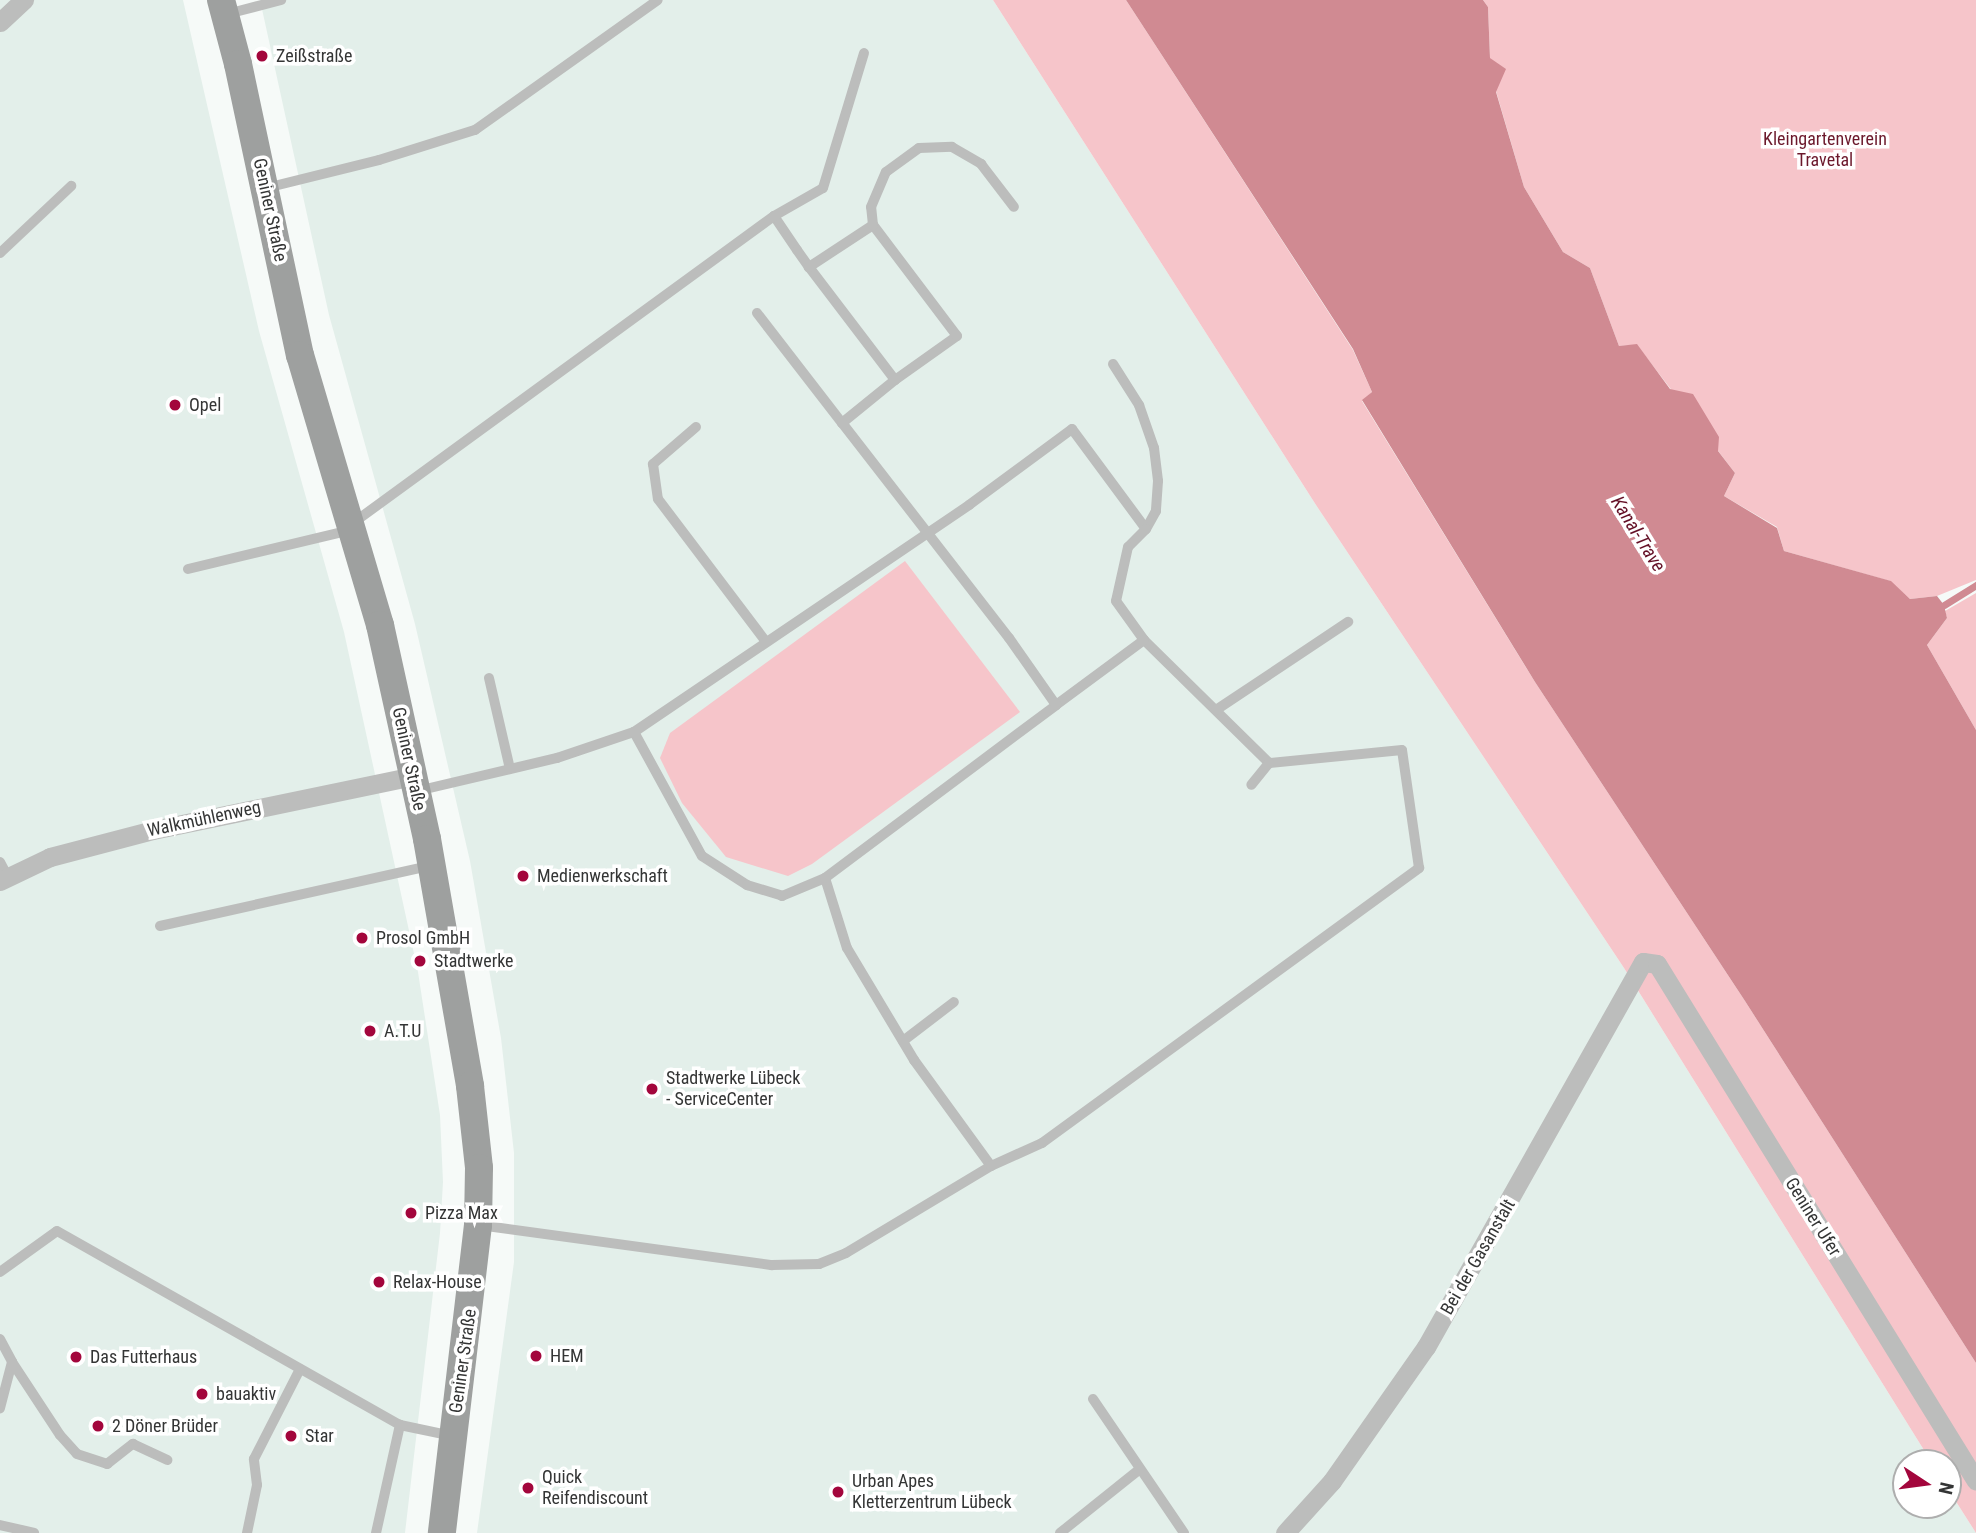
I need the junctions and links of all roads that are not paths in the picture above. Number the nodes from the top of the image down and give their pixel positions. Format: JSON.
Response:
{"nodes":[{"id":1,"x":281,"y":0,"type":"edge"},
{"id":2,"x":658,"y":0,"type":"edge"},
{"id":3,"x":19,"y":2,"type":"edge"},
{"id":4,"x":222,"y":7,"type":"edge"},
{"id":5,"x":0,"y":22,"type":"edge"},
{"id":6,"x":864,"y":53,"type":"dead end"},
{"id":7,"x":71,"y":186,"type":"dead end"},
{"id":8,"x":265,"y":188,"type":"junction"},
{"id":9,"x":1014,"y":207,"type":"dead end"},
{"id":10,"x":774,"y":216,"type":"junction"},
{"id":11,"x":873,"y":225,"type":"junction"},
{"id":12,"x":0,"y":253,"type":"edge"},
{"id":13,"x":809,"y":267,"type":"junction"},
{"id":14,"x":757,"y":313,"type":"dead end"},
{"id":15,"x":1113,"y":364,"type":"dead end"},
{"id":16,"x":895,"y":380,"type":"junction"},
{"id":17,"x":842,"y":423,"type":"junction"},
{"id":18,"x":696,"y":427,"type":"dead end"},
{"id":19,"x":351,"y":528,"type":"junction"},
{"id":20,"x":1146,"y":529,"type":"junction"},
{"id":21,"x":926,"y":531,"type":"junction"},
{"id":22,"x":188,"y":569,"type":"dead end"},
{"id":23,"x":1348,"y":622,"type":"dead end"},
{"id":24,"x":1144,"y":640,"type":"junction"},
{"id":25,"x":766,"y":642,"type":"junction"},
{"id":26,"x":489,"y":678,"type":"dead end"},
{"id":27,"x":1056,"y":705,"type":"junction"},
{"id":28,"x":1216,"y":710,"type":"junction"},
{"id":29,"x":634,"y":732,"type":"junction"},
{"id":30,"x":1269,"y":763,"type":"junction"},
{"id":31,"x":510,"y":769,"type":"junction"},
{"id":32,"x":415,"y":784,"type":"junction"},
{"id":33,"x":1251,"y":785,"type":"dead end"},
{"id":34,"x":432,"y":865,"type":"junction"},
{"id":35,"x":3,"y":873,"type":"edge"},
{"id":36,"x":825,"y":878,"type":"junction"},
{"id":37,"x":160,"y":926,"type":"dead end"},
{"id":38,"x":1643,"y":962,"type":"joint"},
{"id":39,"x":954,"y":1002,"type":"dead end"},
{"id":40,"x":903,"y":1041,"type":"junction"},
{"id":41,"x":991,"y":1166,"type":"junction"},
{"id":42,"x":478,"y":1225,"type":"junction"},
{"id":43,"x":0,"y":1272,"type":"edge"},
{"id":44,"x":0,"y":1339,"type":"edge"},
{"id":45,"x":12,"y":1362,"type":"junction"},
{"id":46,"x":300,"y":1369,"type":"junction"},
{"id":47,"x":1093,"y":1399,"type":"dead end"},
{"id":48,"x":0,"y":1408,"type":"edge"},
{"id":49,"x":400,"y":1424,"type":"junction"},
{"id":50,"x":453,"y":1437,"type":"junction"},
{"id":51,"x":167,"y":1460,"type":"dead end"},
{"id":52,"x":1140,"y":1469,"type":"junction"},
{"id":53,"x":1976,"y":1481,"type":"edge"},
{"id":54,"x":0,"y":1525,"type":"edge"},
{"id":55,"x":34,"y":1533,"type":"edge"},
{"id":56,"x":247,"y":1533,"type":"edge"},
{"id":57,"x":376,"y":1533,"type":"edge"},
{"id":58,"x":442,"y":1533,"type":"edge"},
{"id":59,"x":1060,"y":1533,"type":"edge"},
{"id":60,"x":1184,"y":1533,"type":"edge"},
{"id":61,"x":1286,"y":1533,"type":"edge"}],
"edges":[{"from":1,"to":4,"type":"lane"},
{"from":2,"to":8,"type":"lane"},
{"from":3,"to":5,"type":"street"},
{"from":4,"to":8,"type":"main road","name":"Geniner Straße"},
{"from":6,"to":10,"type":"lane"},
{"from":7,"to":12,"type":"lane"},
{"from":8,"to":19,"type":"main road","name":"Geniner Straße"},
{"from":9,"to":11,"type":"lane"},
{"from":10,"to":13,"type":"lane"},
{"from":10,"to":19,"type":"lane"},
{"from":11,"to":13,"type":"lane"},
{"from":11,"to":16,"type":"lane"},
{"from":13,"to":16,"type":"lane"},
{"from":14,"to":17,"type":"lane"},
{"from":15,"to":20,"type":"lane"},
{"from":16,"to":17,"type":"lane"},
{"from":17,"to":21,"type":"lane"},
{"from":18,"to":25,"type":"lane"},
{"from":19,"to":22,"type":"lane"},
{"from":19,"to":32,"type":"main road","name":"Geniner Straße"},
{"from":20,"to":21,"type":"lane"},
{"from":20,"to":24,"type":"lane"},
{"from":21,"to":25,"type":"lane"},
{"from":21,"to":27,"type":"lane"},
{"from":23,"to":28,"type":"lane"},
{"from":24,"to":27,"type":"lane"},
{"from":24,"to":28,"type":"lane"},
{"from":25,"to":29,"type":"lane"},
{"from":26,"to":31,"type":"lane"},
{"from":27,"to":36,"type":"lane"},
{"from":28,"to":30,"type":"lane"},
{"from":29,"to":31,"type":"lane"},
{"from":29,"to":36,"type":"lane"},
{"from":30,"to":33,"type":"lane"},
{"from":30,"to":41,"type":"lane"},
{"from":31,"to":32,"type":"lane"},
{"from":32,"to":34,"type":"main road","name":"Geniner Straße"},
{"from":32,"to":35,"type":"street","name":"Walkmühlenweg"},
{"from":34,"to":37,"type":"lane"},
{"from":34,"to":42,"type":"main road","name":"Geniner Straße"},
{"from":36,"to":40,"type":"lane"},
{"from":38,"to":53,"type":"street","name":"Geniner Ufer"},
{"from":38,"to":61,"type":"street","name":"Bei der Gasanstalt"},
{"from":39,"to":40,"type":"lane"},
{"from":40,"to":41,"type":"lane"},
{"from":41,"to":42,"type":"lane"},
{"from":42,"to":50,"type":"main road","name":"Geniner Straße"},
{"from":43,"to":46,"type":"lane"},
{"from":44,"to":45,"type":"lane"},
{"from":45,"to":48,"type":"lane"},
{"from":45,"to":51,"type":"lane"},
{"from":46,"to":49,"type":"lane"},
{"from":46,"to":56,"type":"lane"},
{"from":47,"to":52,"type":"lane"},
{"from":49,"to":50,"type":"lane"},
{"from":49,"to":57,"type":"lane"},
{"from":50,"to":58,"type":"main road","name":"Geniner Straße"},
{"from":52,"to":59,"type":"lane"},
{"from":52,"to":60,"type":"lane"},
{"from":54,"to":55,"type":"lane"}]}
